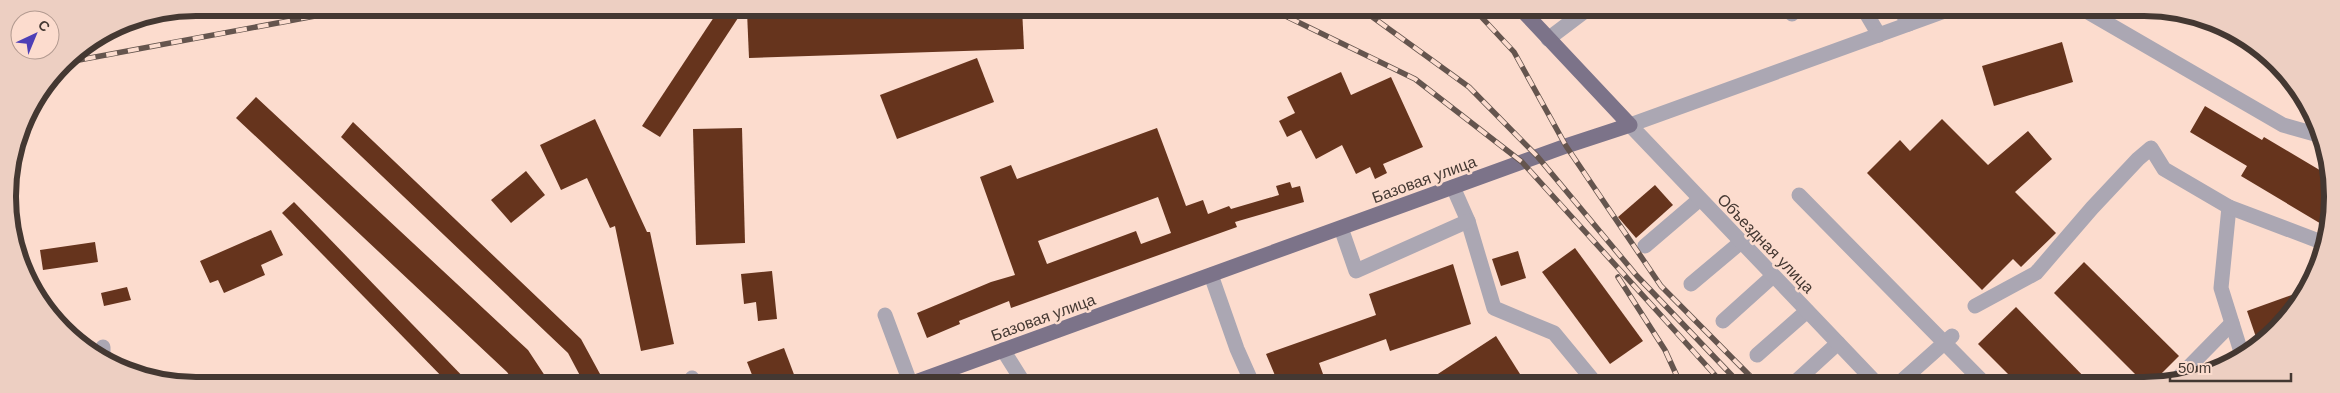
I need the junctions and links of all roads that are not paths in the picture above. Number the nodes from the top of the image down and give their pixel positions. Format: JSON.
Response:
{"nodes":[{"id":1,"x":1527,"y":16,"type":"edge"},
{"id":2,"x":1578,"y":16,"type":"edge"},
{"id":3,"x":1868,"y":16,"type":"edge"},
{"id":4,"x":1904,"y":16,"type":"edge"},
{"id":5,"x":1919,"y":16,"type":"edge"},
{"id":6,"x":2095,"y":16,"type":"edge"},
{"id":7,"x":1909,"y":24,"type":"junction"},
{"id":8,"x":1879,"y":35,"type":"junction"},
{"id":9,"x":1548,"y":39,"type":"junction"},
{"id":10,"x":1630,"y":125,"type":"junction"},
{"id":11,"x":2312,"y":133,"type":"edge"},
{"id":12,"x":1453,"y":187,"type":"junction"},
{"id":13,"x":1799,"y":195,"type":"dead end"},
{"id":14,"x":1700,"y":199,"type":"junction"},
{"id":15,"x":2229,"y":207,"type":"junction"},
{"id":16,"x":1468,"y":221,"type":"junction"},
{"id":17,"x":1340,"y":228,"type":"junction"},
{"id":18,"x":2318,"y":241,"type":"edge"},
{"id":19,"x":1741,"y":242,"type":"junction"},
{"id":20,"x":1645,"y":246,"type":"dead end"},
{"id":21,"x":1211,"y":275,"type":"junction"},
{"id":22,"x":1773,"y":276,"type":"junction"},
{"id":23,"x":1691,"y":284,"type":"dead end"},
{"id":24,"x":1975,"y":306,"type":"dead end"},
{"id":25,"x":1807,"y":311,"type":"junction"},
{"id":26,"x":885,"y":315,"type":"dead end"},
{"id":27,"x":1722,"y":321,"type":"dead end"},
{"id":28,"x":2232,"y":323,"type":"junction"},
{"id":29,"x":1947,"y":340,"type":"junction"},
{"id":30,"x":1838,"y":344,"type":"junction"},
{"id":31,"x":2240,"y":349,"type":"edge"},
{"id":32,"x":1003,"y":350,"type":"junction"},
{"id":33,"x":1757,"y":355,"type":"dead end"},
{"id":34,"x":2184,"y":372,"type":"edge"},
{"id":35,"x":907,"y":377,"type":"edge"},
{"id":36,"x":931,"y":377,"type":"edge"},
{"id":37,"x":1016,"y":377,"type":"edge"},
{"id":38,"x":1249,"y":377,"type":"edge"},
{"id":39,"x":1590,"y":377,"type":"edge"},
{"id":40,"x":1801,"y":377,"type":"edge"},
{"id":41,"x":1865,"y":377,"type":"edge"},
{"id":42,"x":1907,"y":377,"type":"edge"},
{"id":43,"x":1979,"y":377,"type":"edge"}],
"edges":[{"from":1,"to":9,"type":"main road"},
{"from":2,"to":9,"type":"street"},
{"from":3,"to":8,"type":"street"},
{"from":4,"to":7,"type":"street"},
{"from":5,"to":7,"type":"street","name":"Базовая улица"},
{"from":6,"to":11,"type":"street"},
{"from":7,"to":8,"type":"street","name":"Базовая улица"},
{"from":8,"to":10,"type":"street","name":"Базовая улица"},
{"from":9,"to":10,"type":"main road"},
{"from":10,"to":12,"type":"main road","name":"Базовая улица"},
{"from":10,"to":14,"type":"street","name":"Объездная улица"},
{"from":12,"to":16,"type":"street"},
{"from":12,"to":17,"type":"main road","name":"Базовая улица"},
{"from":13,"to":29,"type":"street"},
{"from":14,"to":19,"type":"street","name":"Объездная улица"},
{"from":14,"to":20,"type":"street"},
{"from":15,"to":18,"type":"street"},
{"from":15,"to":24,"type":"street"},
{"from":15,"to":28,"type":"street"},
{"from":16,"to":17,"type":"street"},
{"from":16,"to":39,"type":"street"},
{"from":17,"to":21,"type":"main road","name":"Базовая улица"},
{"from":19,"to":22,"type":"street","name":"Объездная улица"},
{"from":19,"to":23,"type":"street"},
{"from":21,"to":32,"type":"main road","name":"Базовая улица"},
{"from":21,"to":38,"type":"street"},
{"from":22,"to":25,"type":"street","name":"Объездная улица"},
{"from":22,"to":27,"type":"street"},
{"from":25,"to":30,"type":"street","name":"Объездная улица"},
{"from":25,"to":33,"type":"street"},
{"from":26,"to":35,"type":"street"},
{"from":28,"to":31,"type":"street"},
{"from":28,"to":34,"type":"street"},
{"from":29,"to":42,"type":"street"},
{"from":29,"to":43,"type":"street"},
{"from":30,"to":40,"type":"street"},
{"from":30,"to":41,"type":"street","name":"Объездная улица"},
{"from":32,"to":36,"type":"main road","name":"Базовая улица"},
{"from":32,"to":37,"type":"street"}]}
